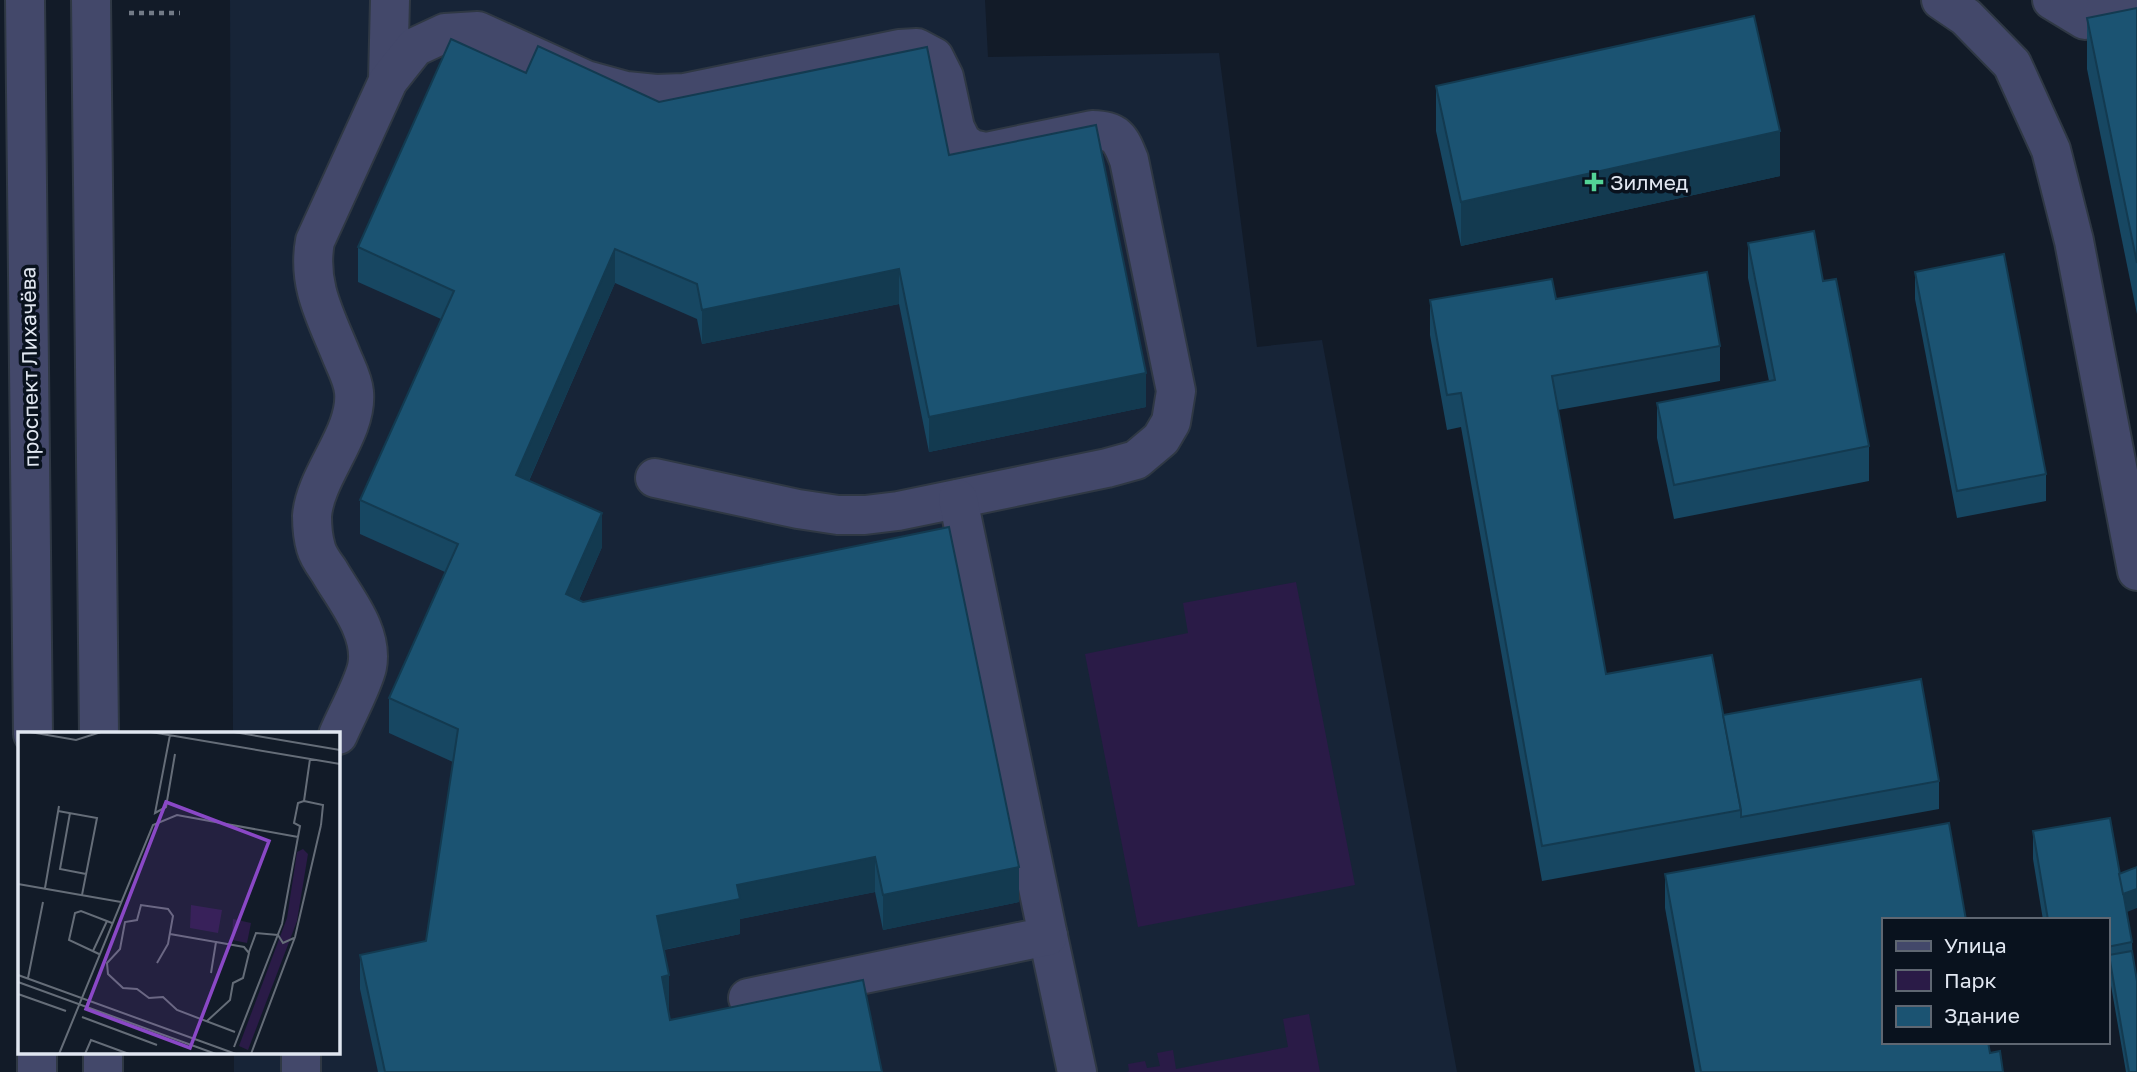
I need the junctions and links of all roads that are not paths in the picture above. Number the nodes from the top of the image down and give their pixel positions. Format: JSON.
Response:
{"nodes":[{"id":1,"x":24,"y":0,"type":"edge"},
{"id":2,"x":91,"y":0,"type":"edge"},
{"id":3,"x":390,"y":0,"type":"edge"},
{"id":4,"x":1941,"y":0,"type":"edge"},
{"id":5,"x":2052,"y":0,"type":"edge"},
{"id":6,"x":2137,"y":9,"type":"edge"},
{"id":7,"x":387,"y":81,"type":"junction"},
{"id":8,"x":655,"y":478,"type":"dead end"},
{"id":9,"x":958,"y":499,"type":"junction"},
{"id":10,"x":2137,"y":571,"type":"edge"},
{"id":11,"x":33,"y":732,"type":"edge"},
{"id":12,"x":99,"y":732,"type":"edge"},
{"id":13,"x":339,"y":732,"type":"edge"},
{"id":14,"x":1048,"y":936,"type":"junction"},
{"id":15,"x":748,"y":998,"type":"dead end"},
{"id":16,"x":37,"y":1054,"type":"edge"},
{"id":17,"x":103,"y":1054,"type":"edge"},
{"id":18,"x":302,"y":1054,"type":"edge"},
{"id":19,"x":37,"y":1072,"type":"edge"},
{"id":20,"x":103,"y":1072,"type":"edge"},
{"id":21,"x":301,"y":1072,"type":"edge"},
{"id":22,"x":1077,"y":1072,"type":"edge"}],
"edges":[{"from":1,"to":11,"type":"street","name":"проспект Лихачёва"},
{"from":2,"to":12,"type":"street"},
{"from":3,"to":7,"type":"street"},
{"from":4,"to":10,"type":"street"},
{"from":5,"to":6,"type":"street"},
{"from":7,"to":9,"type":"street"},
{"from":7,"to":13,"type":"street"},
{"from":8,"to":9,"type":"street"},
{"from":9,"to":14,"type":"street"},
{"from":14,"to":15,"type":"street"},
{"from":14,"to":22,"type":"street"},
{"from":16,"to":19,"type":"street"},
{"from":17,"to":20,"type":"street"},
{"from":18,"to":21,"type":"street"}]}
